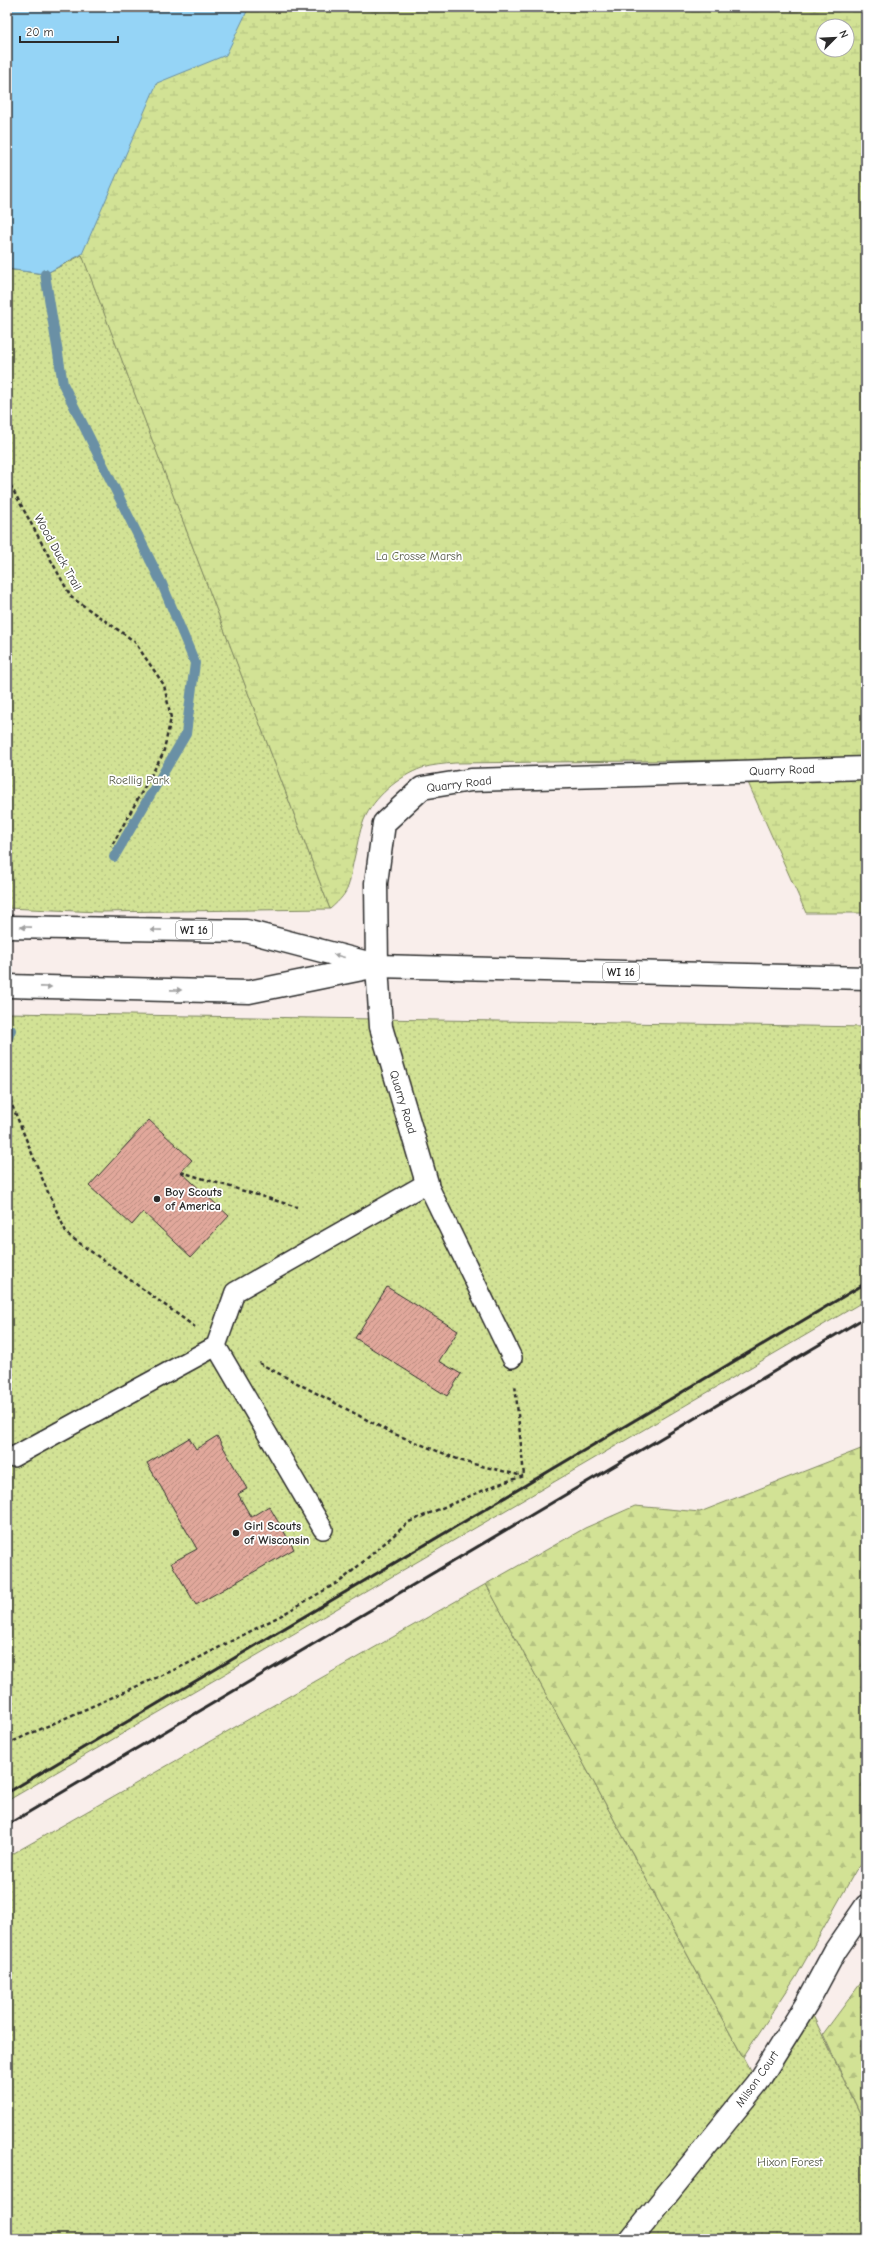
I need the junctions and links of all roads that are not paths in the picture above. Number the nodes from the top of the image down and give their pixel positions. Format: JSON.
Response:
{"nodes":[{"id":1,"x":866,"y":768,"type":"edge"},
{"id":2,"x":7,"y":927,"type":"edge"},
{"id":3,"x":377,"y":966,"type":"junction"},
{"id":4,"x":866,"y":978,"type":"edge"},
{"id":5,"x":7,"y":986,"type":"edge"},
{"id":6,"x":427,"y":1183,"type":"junction"},
{"id":7,"x":217,"y":1343,"type":"junction"},
{"id":8,"x":512,"y":1358,"type":"road end"},
{"id":9,"x":13,"y":1457,"type":"dead end"},
{"id":10,"x":323,"y":1529,"type":"dead end"},
{"id":11,"x":866,"y":1906,"type":"edge"},
{"id":12,"x":631,"y":2239,"type":"edge"}],
"edges":[{"from":1,"to":3,"type":"street","name":"Quarry Road"},
{"from":3,"to":2,"type":"street","number":"WI 16","one_way":true},
{"from":3,"to":4,"type":"street","number":"WI 16"},
{"from":5,"to":3,"type":"street","number":"WI 16","one_way":true},
{"from":3,"to":6,"type":"street","name":"Quarry Road"},
{"from":6,"to":7,"type":"lane"},
{"from":6,"to":8,"type":"lane"},
{"from":7,"to":9,"type":"lane"},
{"from":7,"to":10,"type":"lane"},
{"from":11,"to":12,"type":"street","name":"Milson Court"}]}
